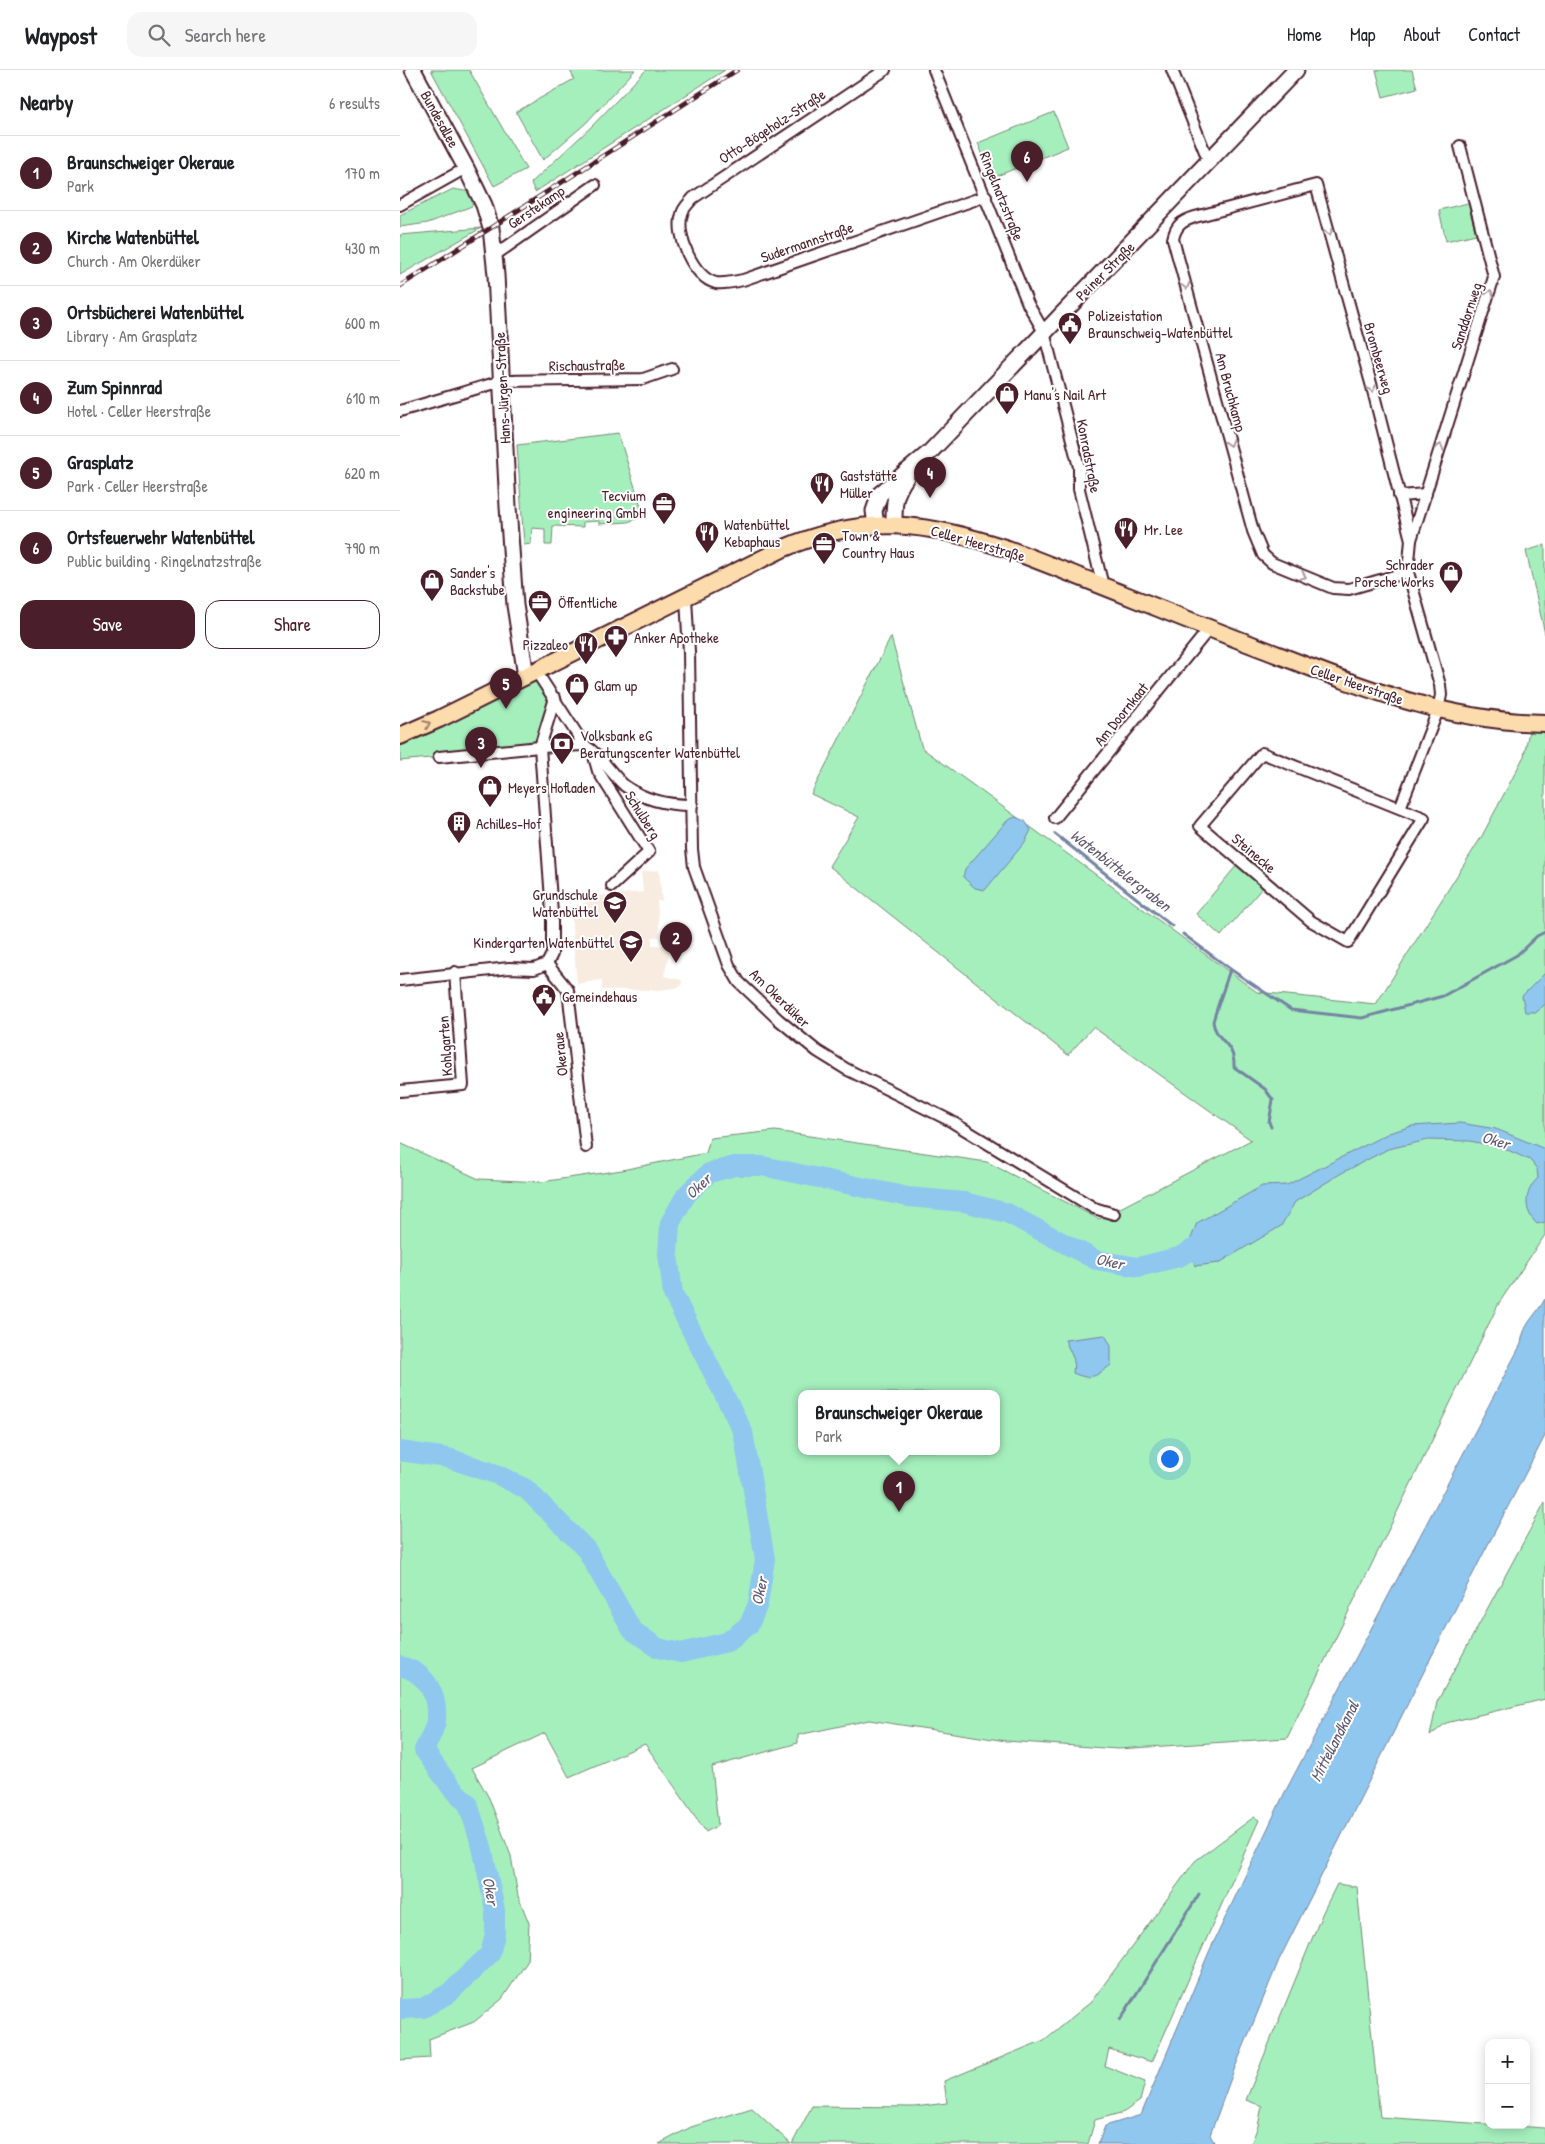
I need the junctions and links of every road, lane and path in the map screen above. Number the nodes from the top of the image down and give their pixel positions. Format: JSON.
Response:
{"nodes":[{"id":1,"x":413,"y":70,"type":"edge"},
{"id":2,"x":885,"y":70,"type":"edge"},
{"id":3,"x":934,"y":70,"type":"edge"},
{"id":4,"x":1172,"y":70,"type":"edge"},
{"id":5,"x":1296,"y":70,"type":"edge"},
{"id":6,"x":1460,"y":146,"type":"dead end"},
{"id":7,"x":1209,"y":162,"type":"junction"},
{"id":8,"x":466,"y":168,"type":"junction"},
{"id":9,"x":596,"y":185,"type":"dead end"},
{"id":10,"x":1316,"y":185,"type":"joint"},
{"id":11,"x":986,"y":196,"type":"junction"},
{"id":12,"x":400,"y":205,"type":"edge"},
{"id":13,"x":682,"y":213,"type":"joint"},
{"id":14,"x":495,"y":255,"type":"junction"},
{"id":15,"x":1044,"y":332,"type":"junction"},
{"id":16,"x":672,"y":369,"type":"dead end"},
{"id":17,"x":502,"y":381,"type":"junction"},
{"id":18,"x":400,"y":411,"type":"edge"},
{"id":19,"x":911,"y":470,"type":"junction"},
{"id":20,"x":1426,"y":494,"type":"junction"},
{"id":21,"x":1399,"y":496,"type":"junction"},
{"id":22,"x":894,"y":524,"type":"junction"},
{"id":23,"x":876,"y":525,"type":"junction"},
{"id":24,"x":1411,"y":540,"type":"junction"},
{"id":25,"x":1408,"y":572,"type":"junction"},
{"id":26,"x":1104,"y":586,"type":"junction"},
{"id":27,"x":686,"y":598,"type":"junction"},
{"id":28,"x":1209,"y":629,"type":"junction"},
{"id":29,"x":531,"y":673,"type":"junction"},
{"id":30,"x":554,"y":698,"type":"junction"},
{"id":31,"x":1438,"y":710,"type":"junction"},
{"id":32,"x":1545,"y":723,"type":"edge"},
{"id":33,"x":400,"y":736,"type":"edge"},
{"id":34,"x":540,"y":747,"type":"junction"},
{"id":35,"x":588,"y":748,"type":"junction"},
{"id":36,"x":439,"y":756,"type":"dead end"},
{"id":37,"x":692,"y":805,"type":"junction"},
{"id":38,"x":1400,"y":808,"type":"junction"},
{"id":39,"x":1055,"y":818,"type":"dead end"},
{"id":40,"x":612,"y":886,"type":"dead end"},
{"id":41,"x":547,"y":964,"type":"junction"},
{"id":42,"x":455,"y":972,"type":"junction"},
{"id":43,"x":400,"y":980,"type":"edge"},
{"id":44,"x":400,"y":1091,"type":"edge"},
{"id":45,"x":586,"y":1147,"type":"dead end"},
{"id":46,"x":1114,"y":1214,"type":"dead end"}],
"edges":[{"from":1,"to":8,"type":"main road","name":"Bundesallee"},
{"from":2,"to":13,"type":"street","name":"Otto-Bögeholz-Straße"},
{"from":3,"to":11,"type":"street","name":"Ringelnatzstraße"},
{"from":4,"to":7,"type":"street"},
{"from":5,"to":7,"type":"main road","name":"Peiner Straße"},
{"from":20,"to":6,"type":"street","name":"Sanddornweg","one_way":true},
{"from":7,"to":15,"type":"main road","name":"Peiner Straße"},
{"from":8,"to":12,"type":"street"},
{"from":8,"to":14,"type":"main road","name":"Hans-Jürgen-Straße"},
{"from":9,"to":14,"type":"street","name":"Gerstekamp"},
{"from":10,"to":21,"type":"street","name":"Brombeerweg","one_way":true},
{"from":10,"to":25,"type":"street","name":"Am Bruchkamp","one_way":true},
{"from":11,"to":13,"type":"street","name":"Sudermannstraße"},
{"from":11,"to":15,"type":"street","name":"Ringelnatzstraße"},
{"from":14,"to":17,"type":"main road","name":"Hans-Jürgen-Straße"},
{"from":15,"to":19,"type":"main road","name":"Peiner Straße"},
{"from":15,"to":26,"type":"street","name":"Konradstraße"},
{"from":16,"to":17,"type":"street","name":"Rischaustraße"},
{"from":17,"to":18,"type":"street","name":"Rischaustraße"},
{"from":17,"to":29,"type":"main road","name":"Hans-Jürgen-Straße"},
{"from":19,"to":22,"type":"main road","name":"Peiner Straße"},
{"from":19,"to":23,"type":"main road","name":"Peiner Straße"},
{"from":20,"to":21,"type":"street"},
{"from":20,"to":24,"type":"street","name":"Sanddornweg"},
{"from":21,"to":24,"type":"street","name":"Brombeerweg"},
{"from":22,"to":23,"type":"main road","name":"Celler Heerstraße"},
{"from":22,"to":26,"type":"main road","name":"Celler Heerstraße"},
{"from":23,"to":27,"type":"main road","name":"Celler Heerstraße"},
{"from":24,"to":25,"type":"street","name":"Sanddornweg"},
{"from":25,"to":31,"type":"street","name":"Sanddornweg"},
{"from":26,"to":28,"type":"main road","name":"Celler Heerstraße"},
{"from":27,"to":29,"type":"main road","name":"Celler Heerstraße"},
{"from":27,"to":37,"type":"street","name":"Am Okerdüker"},
{"from":28,"to":31,"type":"main road","name":"Celler Heerstraße"},
{"from":28,"to":39,"type":"street","name":"Am Doornkaat"},
{"from":29,"to":30,"type":"street"},
{"from":33,"to":29,"type":"main road","name":"Celler Heerstraße","one_way":true},
{"from":30,"to":34,"type":"street"},
{"from":30,"to":35,"type":"street"},
{"from":31,"to":32,"type":"main road","name":"Celler Heerstraße"},
{"from":31,"to":38,"type":"street"},
{"from":34,"to":35,"type":"street"},
{"from":34,"to":36,"type":"street"},
{"from":34,"to":41,"type":"street"},
{"from":35,"to":37,"type":"street","name":"Schulberg"},
{"from":35,"to":40,"type":"street","name":"Schulberg"},
{"from":37,"to":46,"type":"street","name":"Am Okerdüker"},
{"from":38,"to":38,"type":"street","name":"Steinecke"},
{"from":41,"to":42,"type":"street"},
{"from":41,"to":45,"type":"street","name":"Okeraue"},
{"from":42,"to":43,"type":"street"},
{"from":42,"to":44,"type":"street","name":"Kohlgarten"}]}
